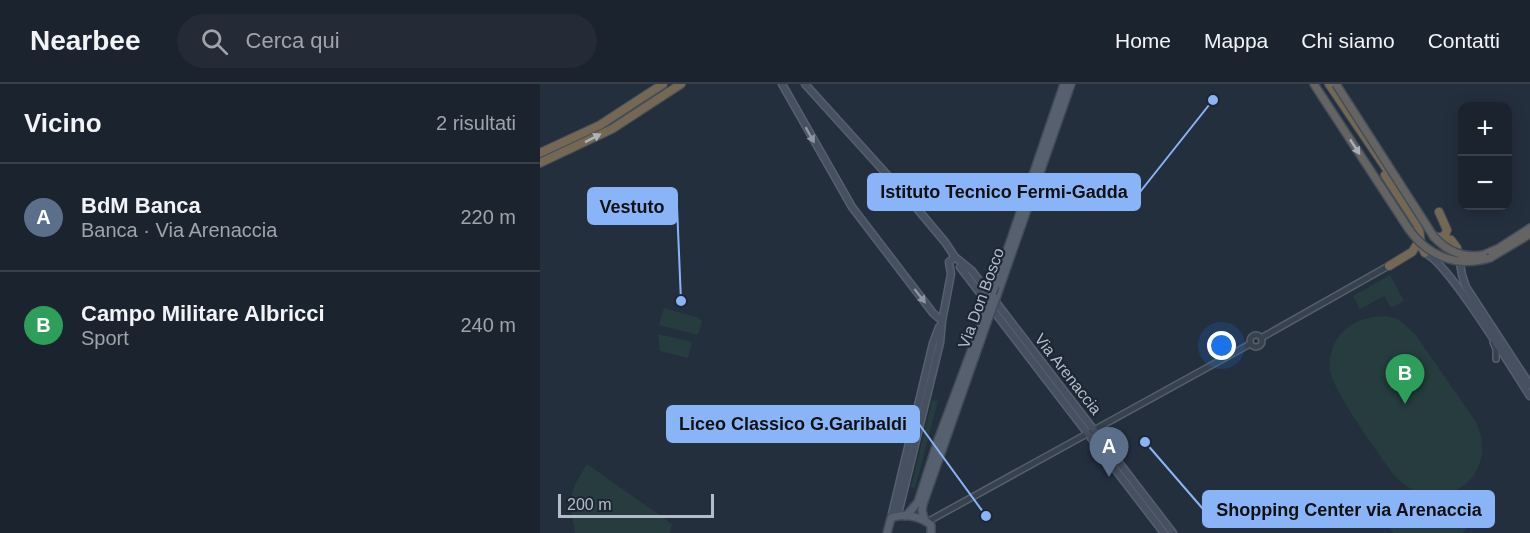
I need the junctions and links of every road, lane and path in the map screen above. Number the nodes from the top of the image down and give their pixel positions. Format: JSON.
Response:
{"nodes":[{"id":1,"x":663,"y":84,"type":"edge"},
{"id":2,"x":681,"y":84,"type":"edge"},
{"id":3,"x":782,"y":84,"type":"edge"},
{"id":4,"x":805,"y":84,"type":"edge"},
{"id":5,"x":1064,"y":84,"type":"edge"},
{"id":6,"x":1071,"y":84,"type":"edge"},
{"id":7,"x":1314,"y":84,"type":"edge"},
{"id":8,"x":1323,"y":84,"type":"edge"},
{"id":9,"x":1329,"y":84,"type":"edge"},
{"id":10,"x":1336,"y":84,"type":"edge"},
{"id":11,"x":540,"y":153,"type":"edge"},
{"id":12,"x":540,"y":163,"type":"edge"},
{"id":13,"x":1407,"y":202,"type":"junction"},
{"id":14,"x":1439,"y":212,"type":"dead end"},
{"id":15,"x":1530,"y":228,"type":"edge"},
{"id":16,"x":1530,"y":234,"type":"edge"},
{"id":17,"x":1438,"y":238,"type":"junction"},
{"id":18,"x":1420,"y":239,"type":"junction"},
{"id":19,"x":1457,"y":248,"type":"joint"},
{"id":20,"x":1425,"y":253,"type":"junction"},
{"id":21,"x":955,"y":257,"type":"junction"},
{"id":22,"x":1389,"y":266,"type":"junction"},
{"id":23,"x":955,"y":270,"type":"junction"},
{"id":24,"x":967,"y":276,"type":"junction"},
{"id":25,"x":1000,"y":277,"type":"junction"},
{"id":26,"x":942,"y":321,"type":"junction"},
{"id":27,"x":984,"y":322,"type":"junction"},
{"id":28,"x":1490,"y":335,"type":"junction"},
{"id":29,"x":1496,"y":359,"type":"dead end"},
{"id":30,"x":1530,"y":385,"type":"edge"},
{"id":31,"x":924,"y":395,"type":"junction"},
{"id":32,"x":1530,"y":396,"type":"edge"},
{"id":33,"x":1092,"y":432,"type":"junction"},
{"id":34,"x":906,"y":516,"type":"junction"},
{"id":35,"x":891,"y":519,"type":"junction"},
{"id":36,"x":926,"y":521,"type":"junction"},
{"id":37,"x":887,"y":533,"type":"edge"},
{"id":38,"x":931,"y":533,"type":"edge"},
{"id":39,"x":1164,"y":533,"type":"edge"},
{"id":40,"x":1173,"y":533,"type":"edge"}],
"edges":[{"from":1,"to":11,"type":"highway"},
{"from":12,"to":2,"type":"highway","one_way":true},
{"from":3,"to":26,"type":"main road","one_way":true},
{"from":4,"to":21,"type":"main road"},
{"from":5,"to":25,"type":"main road","name":"Via Don Bosco"},
{"from":6,"to":25,"type":"main road","name":"Via Don Bosco"},
{"from":7,"to":16,"type":"highway","one_way":true,"bridge":true},
{"from":8,"to":13,"type":"highway"},
{"from":9,"to":13,"type":"highway","bridge":true},
{"from":10,"to":15,"type":"highway","bridge":true},
{"from":13,"to":17,"type":"highway"},
{"from":13,"to":18,"type":"highway"},
{"from":14,"to":17,"type":"highway"},
{"from":17,"to":19,"type":"highway"},
{"from":18,"to":20,"type":"highway"},
{"from":18,"to":22,"type":"highway"},
{"from":19,"to":30,"type":"main road"},
{"from":20,"to":22,"type":"street"},
{"from":20,"to":28,"type":"main road"},
{"from":21,"to":23,"type":"main road"},
{"from":21,"to":23,"type":"main road"},
{"from":22,"to":33,"type":"street"},
{"from":23,"to":24,"type":"main road"},
{"from":23,"to":24,"type":"main road","name":"Via Arenaccia"},
{"from":23,"to":26,"type":"main road"},
{"from":23,"to":33,"type":"main road","name":"Via Arenaccia"},
{"from":24,"to":33,"type":"main road","name":"Via Arenaccia"},
{"from":25,"to":27,"type":"main road","name":"Via Don Bosco","bridge":true},
{"from":25,"to":27,"type":"main road","name":"Via Don Bosco","bridge":true},
{"from":26,"to":31,"type":"main road"},
{"from":27,"to":34,"type":"main road","name":"Via Don Bosco"},
{"from":27,"to":36,"type":"main road","name":"Via Don Bosco"},
{"from":28,"to":29,"type":"street"},
{"from":28,"to":32,"type":"main road"},
{"from":31,"to":34,"type":"main road"},
{"from":31,"to":35,"type":"main road"},
{"from":33,"to":36,"type":"street"},
{"from":33,"to":39,"type":"main road","name":"Via Arenaccia"},
{"from":33,"to":40,"type":"main road","name":"Via Arenaccia"},
{"from":34,"to":35,"type":"main road"},
{"from":34,"to":36,"type":"main road"},
{"from":35,"to":37,"type":"main road"},
{"from":36,"to":38,"type":"main road"}]}
